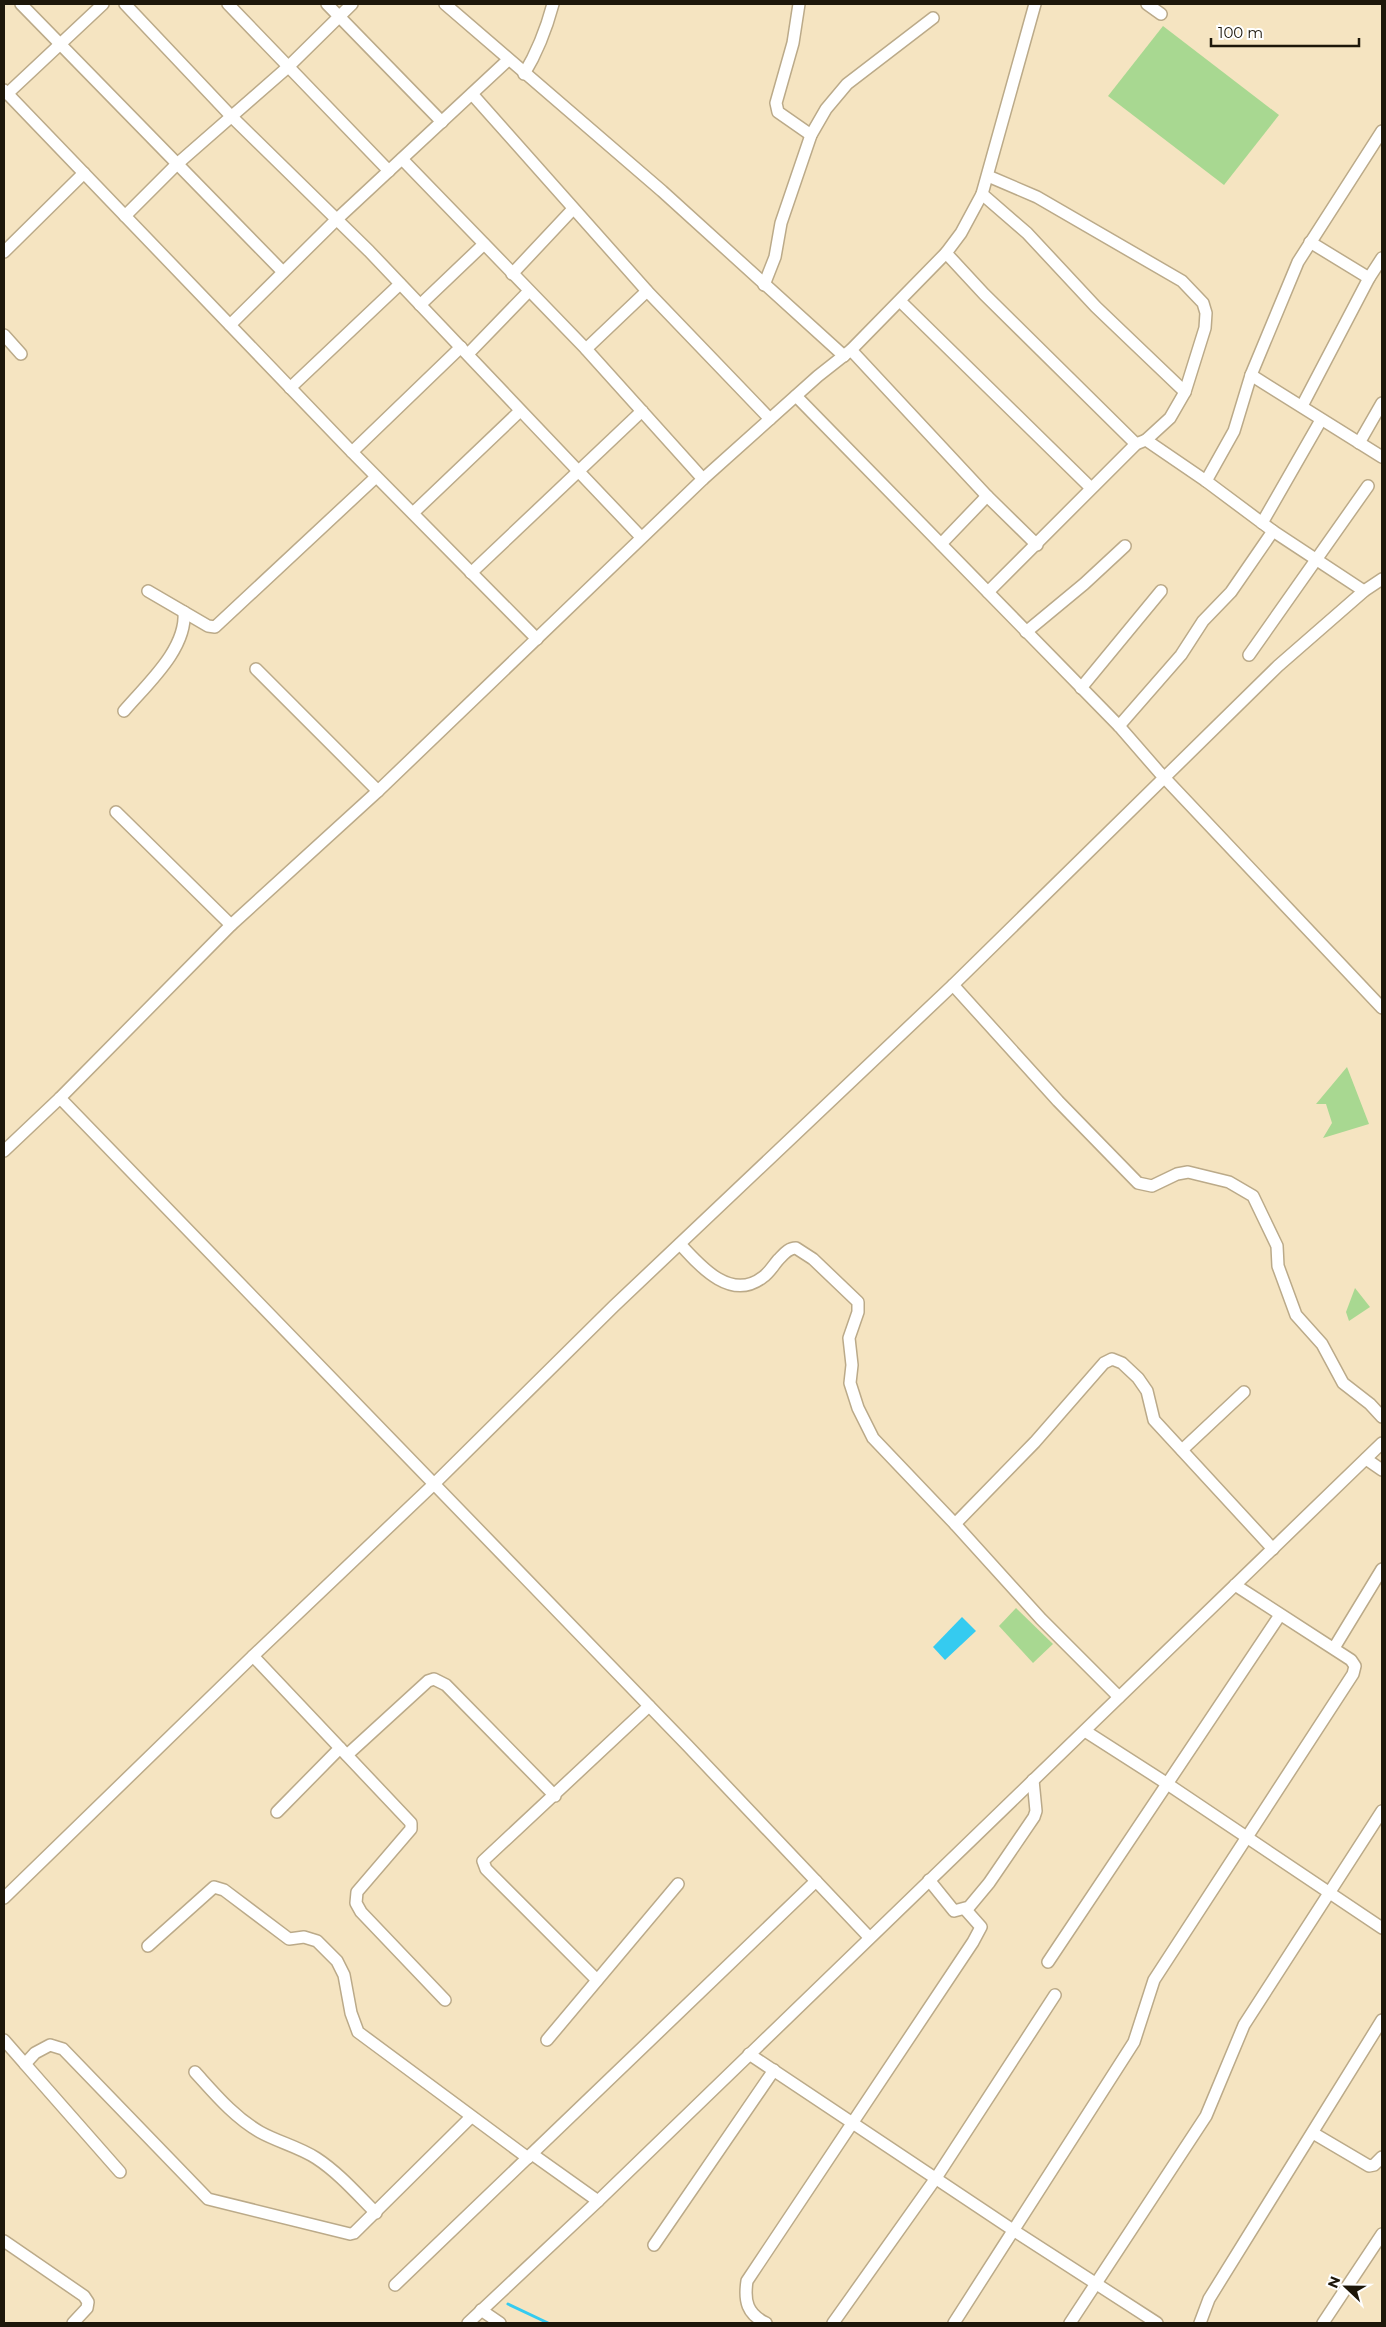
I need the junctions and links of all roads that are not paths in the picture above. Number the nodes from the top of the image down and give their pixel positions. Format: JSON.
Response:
{"nodes":[{"id":1,"x":21,"y":4,"type":"edge"},
{"id":2,"x":103,"y":4,"type":"edge"},
{"id":3,"x":125,"y":4,"type":"edge"},
{"id":4,"x":228,"y":4,"type":"edge"},
{"id":5,"x":327,"y":4,"type":"edge"},
{"id":6,"x":352,"y":4,"type":"edge"},
{"id":7,"x":445,"y":4,"type":"edge"},
{"id":8,"x":553,"y":4,"type":"edge"},
{"id":9,"x":799,"y":4,"type":"edge"},
{"id":10,"x":1035,"y":4,"type":"edge"},
{"id":11,"x":1147,"y":4,"type":"edge"},
{"id":12,"x":1161,"y":14,"type":"dead end"},
{"id":13,"x":340,"y":17,"type":"junction"},
{"id":14,"x":933,"y":18,"type":"dead end"},
{"id":15,"x":61,"y":45,"type":"junction"},
{"id":16,"x":508,"y":60,"type":"junction"},
{"id":17,"x":288,"y":67,"type":"junction"},
{"id":18,"x":524,"y":74,"type":"junction"},
{"id":19,"x":6,"y":92,"type":"edge"},
{"id":20,"x":472,"y":94,"type":"junction"},
{"id":21,"x":231,"y":116,"type":"junction"},
{"id":22,"x":442,"y":122,"type":"junction"},
{"id":23,"x":1382,"y":131,"type":"edge"},
{"id":24,"x":811,"y":135,"type":"junction"},
{"id":25,"x":402,"y":159,"type":"junction"},
{"id":26,"x":176,"y":165,"type":"junction"},
{"id":27,"x":389,"y":172,"type":"junction"},
{"id":28,"x":84,"y":173,"type":"junction"},
{"id":29,"x":988,"y":176,"type":"junction"},
{"id":30,"x":982,"y":194,"type":"junction"},
{"id":31,"x":574,"y":209,"type":"junction"},
{"id":32,"x":125,"y":216,"type":"junction"},
{"id":33,"x":336,"y":220,"type":"junction"},
{"id":34,"x":1310,"y":242,"type":"junction"},
{"id":35,"x":484,"y":244,"type":"junction"},
{"id":36,"x":4,"y":252,"type":"edge"},
{"id":37,"x":946,"y":252,"type":"junction"},
{"id":38,"x":1382,"y":258,"type":"edge"},
{"id":39,"x":283,"y":272,"type":"junction"},
{"id":40,"x":512,"y":274,"type":"junction"},
{"id":41,"x":1369,"y":278,"type":"junction"},
{"id":42,"x":400,"y":284,"type":"junction"},
{"id":43,"x":764,"y":285,"type":"junction"},
{"id":44,"x":646,"y":291,"type":"junction"},
{"id":45,"x":529,"y":292,"type":"junction"},
{"id":46,"x":900,"y":300,"type":"junction"},
{"id":47,"x":420,"y":305,"type":"junction"},
{"id":48,"x":230,"y":325,"type":"junction"},
{"id":49,"x":4,"y":335,"type":"edge"},
{"id":50,"x":586,"y":349,"type":"junction"},
{"id":51,"x":464,"y":351,"type":"junction"},
{"id":52,"x":847,"y":353,"type":"junction"},
{"id":53,"x":21,"y":354,"type":"dead end"},
{"id":54,"x":1251,"y":375,"type":"junction"},
{"id":55,"x":290,"y":388,"type":"junction"},
{"id":56,"x":1185,"y":392,"type":"junction"},
{"id":57,"x":796,"y":396,"type":"junction"},
{"id":58,"x":1382,"y":403,"type":"edge"},
{"id":59,"x":1302,"y":406,"type":"junction"},
{"id":60,"x":520,"y":411,"type":"junction"},
{"id":61,"x":642,"y":411,"type":"junction"},
{"id":62,"x":770,"y":419,"type":"junction"},
{"id":63,"x":1321,"y":420,"type":"junction"},
{"id":64,"x":1141,"y":442,"type":"junction"},
{"id":65,"x":1359,"y":444,"type":"junction"},
{"id":66,"x":352,"y":452,"type":"junction"},
{"id":67,"x":1382,"y":458,"type":"edge"},
{"id":68,"x":578,"y":470,"type":"junction"},
{"id":69,"x":376,"y":477,"type":"junction"},
{"id":70,"x":703,"y":479,"type":"junction"},
{"id":71,"x":1206,"y":481,"type":"junction"},
{"id":72,"x":1368,"y":486,"type":"dead end"},
{"id":73,"x":1091,"y":488,"type":"junction"},
{"id":74,"x":987,"y":496,"type":"junction"},
{"id":75,"x":413,"y":513,"type":"junction"},
{"id":76,"x":1262,"y":523,"type":"junction"},
{"id":77,"x":1272,"y":531,"type":"junction"},
{"id":78,"x":641,"y":538,"type":"junction"},
{"id":79,"x":941,"y":544,"type":"junction"},
{"id":80,"x":1037,"y":544,"type":"junction"},
{"id":81,"x":1125,"y":546,"type":"dead end"},
{"id":82,"x":1317,"y":560,"type":"junction"},
{"id":83,"x":471,"y":573,"type":"junction"},
{"id":84,"x":1382,"y":579,"type":"edge"},
{"id":85,"x":1161,"y":591,"type":"dead end"},
{"id":86,"x":1364,"y":591,"type":"junction"},
{"id":87,"x":148,"y":592,"type":"dead end"},
{"id":88,"x":988,"y":592,"type":"junction"},
{"id":89,"x":184,"y":612,"type":"junction"},
{"id":90,"x":1026,"y":632,"type":"junction"},
{"id":91,"x":537,"y":639,"type":"junction"},
{"id":92,"x":1249,"y":655,"type":"dead end"},
{"id":93,"x":256,"y":669,"type":"dead end"},
{"id":94,"x":1081,"y":688,"type":"junction"},
{"id":95,"x":124,"y":711,"type":"dead end"},
{"id":96,"x":1119,"y":726,"type":"junction"},
{"id":97,"x":1164,"y":778,"type":"junction"},
{"id":98,"x":378,"y":791,"type":"junction"},
{"id":99,"x":116,"y":812,"type":"dead end"},
{"id":100,"x":231,"y":924,"type":"junction"},
{"id":101,"x":953,"y":985,"type":"junction"},
{"id":102,"x":1382,"y":1008,"type":"edge"},
{"id":103,"x":60,"y":1098,"type":"junction"},
{"id":104,"x":4,"y":1151,"type":"edge"},
{"id":105,"x":680,"y":1244,"type":"junction"},
{"id":106,"x":1244,"y":1392,"type":"dead end"},
{"id":107,"x":1382,"y":1417,"type":"edge"},
{"id":108,"x":1382,"y":1443,"type":"edge"},
{"id":109,"x":1182,"y":1450,"type":"junction"},
{"id":110,"x":1366,"y":1459,"type":"junction"},
{"id":111,"x":1382,"y":1470,"type":"edge"},
{"id":112,"x":434,"y":1484,"type":"junction"},
{"id":113,"x":955,"y":1524,"type":"junction"},
{"id":114,"x":1273,"y":1549,"type":"junction"},
{"id":115,"x":1382,"y":1569,"type":"edge"},
{"id":116,"x":1235,"y":1585,"type":"junction"},
{"id":117,"x":1280,"y":1614,"type":"junction"},
{"id":118,"x":1334,"y":1648,"type":"junction"},
{"id":119,"x":253,"y":1656,"type":"junction"},
{"id":120,"x":1119,"y":1697,"type":"junction"},
{"id":121,"x":649,"y":1706,"type":"junction"},
{"id":122,"x":1085,"y":1731,"type":"junction"},
{"id":123,"x":343,"y":1752,"type":"junction"},
{"id":124,"x":1033,"y":1780,"type":"junction"},
{"id":125,"x":1166,"y":1783,"type":"junction"},
{"id":126,"x":554,"y":1796,"type":"junction"},
{"id":127,"x":277,"y":1812,"type":"dead end"},
{"id":128,"x":1382,"y":1812,"type":"edge"},
{"id":129,"x":1246,"y":1837,"type":"junction"},
{"id":130,"x":929,"y":1880,"type":"junction"},
{"id":131,"x":816,"y":1881,"type":"junction"},
{"id":132,"x":678,"y":1884,"type":"dead end"},
{"id":133,"x":1329,"y":1892,"type":"junction"},
{"id":134,"x":4,"y":1898,"type":"edge"},
{"id":135,"x":966,"y":1909,"type":"junction"},
{"id":136,"x":1382,"y":1928,"type":"edge"},
{"id":137,"x":870,"y":1937,"type":"junction"},
{"id":138,"x":148,"y":1946,"type":"dead end"},
{"id":139,"x":1048,"y":1962,"type":"dead end"},
{"id":140,"x":597,"y":1980,"type":"junction"},
{"id":141,"x":1055,"y":1995,"type":"dead end"},
{"id":142,"x":445,"y":2000,"type":"dead end"},
{"id":143,"x":1382,"y":2020,"type":"edge"},
{"id":144,"x":4,"y":2040,"type":"edge"},
{"id":145,"x":546,"y":2040,"type":"dead end"},
{"id":146,"x":749,"y":2054,"type":"junction"},
{"id":147,"x":25,"y":2064,"type":"junction"},
{"id":148,"x":774,"y":2070,"type":"junction"},
{"id":149,"x":196,"y":2072,"type":"dead end"},
{"id":150,"x":471,"y":2117,"type":"junction"},
{"id":151,"x":853,"y":2122,"type":"junction"},
{"id":152,"x":1312,"y":2133,"type":"junction"},
{"id":153,"x":530,"y":2156,"type":"junction"},
{"id":154,"x":1382,"y":2156,"type":"edge"},
{"id":155,"x":120,"y":2172,"type":"dead end"},
{"id":156,"x":936,"y":2178,"type":"junction"},
{"id":157,"x":598,"y":2201,"type":"junction"},
{"id":158,"x":376,"y":2213,"type":"junction"},
{"id":159,"x":1013,"y":2230,"type":"junction"},
{"id":160,"x":1382,"y":2234,"type":"edge"},
{"id":161,"x":4,"y":2241,"type":"edge"},
{"id":162,"x":654,"y":2245,"type":"dead end"},
{"id":163,"x":394,"y":2285,"type":"dead end"},
{"id":164,"x":1097,"y":2285,"type":"junction"},
{"id":165,"x":481,"y":2310,"type":"junction"},
{"id":166,"x":73,"y":2323,"type":"edge"},
{"id":167,"x":468,"y":2323,"type":"edge"},
{"id":168,"x":500,"y":2323,"type":"edge"},
{"id":169,"x":766,"y":2323,"type":"edge"},
{"id":170,"x":833,"y":2323,"type":"edge"},
{"id":171,"x":954,"y":2323,"type":"edge"},
{"id":172,"x":1070,"y":2323,"type":"edge"},
{"id":173,"x":1157,"y":2323,"type":"edge"},
{"id":174,"x":1200,"y":2323,"type":"edge"},
{"id":175,"x":1323,"y":2323,"type":"edge"}],
"edges":[{"from":1,"to":15,"type":"street"},
{"from":2,"to":15,"type":"street"},
{"from":3,"to":21,"type":"street"},
{"from":4,"to":17,"type":"street"},
{"from":5,"to":13,"type":"street"},
{"from":6,"to":13,"type":"street"},
{"from":7,"to":16,"type":"street"},
{"from":8,"to":18,"type":"street"},
{"from":9,"to":24,"type":"street"},
{"from":10,"to":29,"type":"street"},
{"from":11,"to":12,"type":"street"},
{"from":13,"to":17,"type":"street"},
{"from":13,"to":22,"type":"street"},
{"from":14,"to":24,"type":"street"},
{"from":15,"to":19,"type":"street"},
{"from":15,"to":26,"type":"street"},
{"from":16,"to":18,"type":"street"},
{"from":16,"to":20,"type":"street"},
{"from":17,"to":21,"type":"street"},
{"from":17,"to":27,"type":"street"},
{"from":18,"to":43,"type":"street"},
{"from":19,"to":28,"type":"street"},
{"from":20,"to":22,"type":"street"},
{"from":20,"to":31,"type":"street"},
{"from":21,"to":26,"type":"street"},
{"from":21,"to":33,"type":"street"},
{"from":22,"to":25,"type":"street"},
{"from":23,"to":34,"type":"street"},
{"from":24,"to":43,"type":"street"},
{"from":25,"to":27,"type":"street"},
{"from":25,"to":35,"type":"street"},
{"from":26,"to":32,"type":"street"},
{"from":26,"to":39,"type":"street"},
{"from":27,"to":33,"type":"street"},
{"from":28,"to":32,"type":"street"},
{"from":28,"to":36,"type":"street"},
{"from":29,"to":30,"type":"street"},
{"from":29,"to":56,"type":"street"},
{"from":30,"to":37,"type":"street"},
{"from":30,"to":56,"type":"street"},
{"from":31,"to":40,"type":"street"},
{"from":31,"to":44,"type":"street"},
{"from":32,"to":48,"type":"street"},
{"from":33,"to":39,"type":"street"},
{"from":33,"to":42,"type":"street"},
{"from":34,"to":41,"type":"street"},
{"from":34,"to":54,"type":"street"},
{"from":35,"to":40,"type":"street"},
{"from":35,"to":47,"type":"street"},
{"from":37,"to":46,"type":"street"},
{"from":37,"to":64,"type":"street"},
{"from":38,"to":41,"type":"street"},
{"from":39,"to":48,"type":"street"},
{"from":40,"to":45,"type":"street"},
{"from":41,"to":59,"type":"street"},
{"from":42,"to":47,"type":"street"},
{"from":42,"to":55,"type":"street"},
{"from":43,"to":52,"type":"street"},
{"from":44,"to":50,"type":"street"},
{"from":44,"to":62,"type":"street"},
{"from":45,"to":50,"type":"street"},
{"from":45,"to":51,"type":"street"},
{"from":46,"to":52,"type":"street"},
{"from":46,"to":73,"type":"street"},
{"from":47,"to":51,"type":"street"},
{"from":48,"to":55,"type":"street"},
{"from":49,"to":53,"type":"street"},
{"from":50,"to":61,"type":"street"},
{"from":51,"to":60,"type":"street"},
{"from":51,"to":66,"type":"street"},
{"from":52,"to":57,"type":"street"},
{"from":52,"to":74,"type":"street"},
{"from":54,"to":59,"type":"street"},
{"from":54,"to":71,"type":"street"},
{"from":55,"to":66,"type":"street"},
{"from":56,"to":64,"type":"street"},
{"from":57,"to":62,"type":"street"},
{"from":57,"to":79,"type":"street"},
{"from":58,"to":65,"type":"street"},
{"from":59,"to":63,"type":"street"},
{"from":60,"to":68,"type":"street"},
{"from":60,"to":75,"type":"street"},
{"from":61,"to":68,"type":"street"},
{"from":61,"to":70,"type":"street"},
{"from":62,"to":70,"type":"street"},
{"from":63,"to":65,"type":"street"},
{"from":63,"to":76,"type":"street"},
{"from":64,"to":71,"type":"street"},
{"from":64,"to":73,"type":"street"},
{"from":65,"to":67,"type":"street"},
{"from":66,"to":69,"type":"street"},
{"from":68,"to":78,"type":"street"},
{"from":68,"to":83,"type":"street"},
{"from":69,"to":75,"type":"street"},
{"from":69,"to":89,"type":"street"},
{"from":70,"to":78,"type":"street"},
{"from":71,"to":76,"type":"street"},
{"from":72,"to":82,"type":"street"},
{"from":73,"to":80,"type":"street"},
{"from":74,"to":79,"type":"street"},
{"from":74,"to":80,"type":"street"},
{"from":75,"to":83,"type":"street"},
{"from":76,"to":77,"type":"street"},
{"from":77,"to":82,"type":"street"},
{"from":77,"to":96,"type":"street"},
{"from":78,"to":91,"type":"street"},
{"from":79,"to":88,"type":"street"},
{"from":80,"to":88,"type":"street"},
{"from":81,"to":90,"type":"street"},
{"from":82,"to":86,"type":"street"},
{"from":82,"to":92,"type":"street"},
{"from":83,"to":91,"type":"street"},
{"from":84,"to":86,"type":"street"},
{"from":85,"to":94,"type":"street"},
{"from":86,"to":97,"type":"street"},
{"from":87,"to":89,"type":"street"},
{"from":88,"to":90,"type":"street"},
{"from":89,"to":95,"type":"street"},
{"from":90,"to":94,"type":"street"},
{"from":91,"to":98,"type":"street"},
{"from":93,"to":98,"type":"street"},
{"from":94,"to":96,"type":"street"},
{"from":96,"to":97,"type":"street"},
{"from":97,"to":101,"type":"street"},
{"from":97,"to":102,"type":"street"},
{"from":98,"to":100,"type":"street"},
{"from":99,"to":100,"type":"street"},
{"from":100,"to":103,"type":"street"},
{"from":101,"to":105,"type":"street"},
{"from":101,"to":107,"type":"street"},
{"from":103,"to":104,"type":"street"},
{"from":103,"to":112,"type":"street"},
{"from":105,"to":112,"type":"street"},
{"from":105,"to":113,"type":"street"},
{"from":106,"to":109,"type":"street"},
{"from":108,"to":110,"type":"street"},
{"from":109,"to":113,"type":"street"},
{"from":109,"to":114,"type":"street"},
{"from":110,"to":111,"type":"street"},
{"from":110,"to":114,"type":"street"},
{"from":112,"to":119,"type":"street"},
{"from":112,"to":121,"type":"street"},
{"from":113,"to":120,"type":"street"},
{"from":114,"to":116,"type":"street"},
{"from":115,"to":118,"type":"street"},
{"from":116,"to":117,"type":"street"},
{"from":116,"to":120,"type":"street"},
{"from":117,"to":118,"type":"street"},
{"from":117,"to":125,"type":"street"},
{"from":118,"to":129,"type":"street"},
{"from":119,"to":123,"type":"street"},
{"from":119,"to":134,"type":"street"},
{"from":120,"to":122,"type":"street"},
{"from":121,"to":126,"type":"street"},
{"from":121,"to":131,"type":"street"},
{"from":122,"to":124,"type":"street"},
{"from":122,"to":125,"type":"street"},
{"from":123,"to":126,"type":"street"},
{"from":123,"to":127,"type":"street"},
{"from":123,"to":142,"type":"street"},
{"from":124,"to":130,"type":"street"},
{"from":124,"to":135,"type":"street"},
{"from":125,"to":129,"type":"street"},
{"from":125,"to":139,"type":"street"},
{"from":126,"to":140,"type":"street"},
{"from":128,"to":133,"type":"street"},
{"from":129,"to":133,"type":"street"},
{"from":129,"to":159,"type":"street"},
{"from":130,"to":135,"type":"street"},
{"from":130,"to":137,"type":"street"},
{"from":131,"to":137,"type":"street"},
{"from":131,"to":153,"type":"street"},
{"from":132,"to":140,"type":"street"},
{"from":133,"to":136,"type":"street"},
{"from":133,"to":164,"type":"street"},
{"from":135,"to":151,"type":"street"},
{"from":137,"to":146,"type":"street"},
{"from":138,"to":150,"type":"street"},
{"from":140,"to":145,"type":"street"},
{"from":141,"to":156,"type":"street"},
{"from":143,"to":152,"type":"street"},
{"from":144,"to":147,"type":"street"},
{"from":146,"to":148,"type":"street"},
{"from":146,"to":157,"type":"street"},
{"from":147,"to":155,"type":"street"},
{"from":147,"to":158,"type":"street"},
{"from":148,"to":151,"type":"street"},
{"from":148,"to":162,"type":"street"},
{"from":149,"to":158,"type":"street"},
{"from":150,"to":153,"type":"street"},
{"from":150,"to":158,"type":"street"},
{"from":151,"to":156,"type":"street"},
{"from":151,"to":169,"type":"street"},
{"from":152,"to":154,"type":"street"},
{"from":152,"to":174,"type":"street"},
{"from":153,"to":157,"type":"street"},
{"from":153,"to":163,"type":"street"},
{"from":156,"to":159,"type":"street"},
{"from":156,"to":170,"type":"street"},
{"from":157,"to":165,"type":"street"},
{"from":159,"to":164,"type":"street"},
{"from":159,"to":171,"type":"street"},
{"from":160,"to":175,"type":"street"},
{"from":161,"to":166,"type":"street"},
{"from":164,"to":172,"type":"street"},
{"from":164,"to":173,"type":"street"},
{"from":165,"to":167,"type":"street"},
{"from":165,"to":168,"type":"street"}]}
